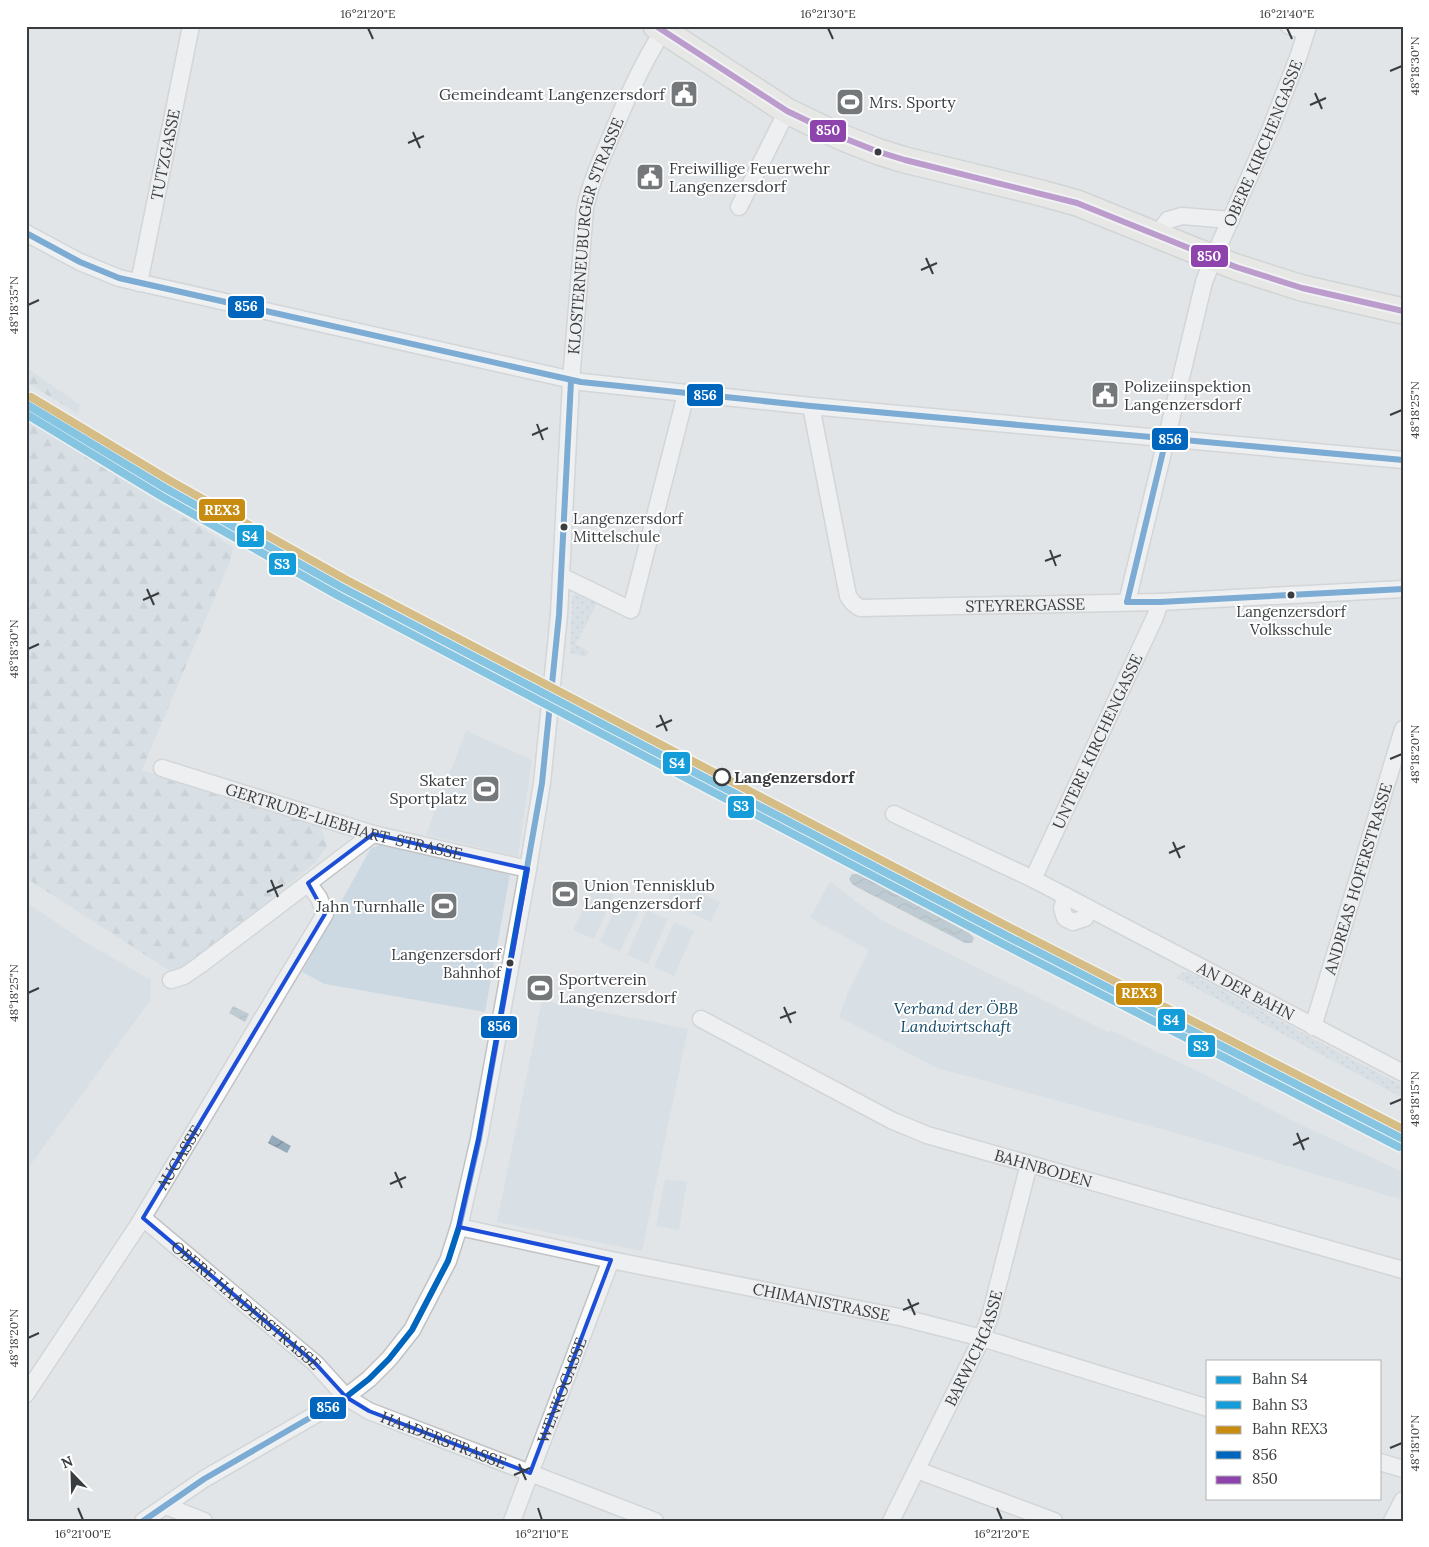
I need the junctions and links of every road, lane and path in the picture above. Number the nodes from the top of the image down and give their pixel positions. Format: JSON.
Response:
{"nodes":[{"id":1,"x":191,"y":26,"type":"edge"},
{"id":2,"x":1289,"y":26,"type":"edge"},
{"id":3,"x":1307,"y":28,"type":"edge"},
{"id":4,"x":659,"y":29,"type":"edge"},
{"id":5,"x":787,"y":111,"type":"junction"},
{"id":6,"x":739,"y":208,"type":"dead end"},
{"id":7,"x":1231,"y":220,"type":"junction"},
{"id":8,"x":26,"y":233,"type":"edge"},
{"id":9,"x":1157,"y":235,"type":"junction"},
{"id":10,"x":1212,"y":259,"type":"junction"},
{"id":11,"x":139,"y":283,"type":"junction"},
{"id":12,"x":1403,"y":311,"type":"edge"},
{"id":13,"x":571,"y":381,"type":"junction"},
{"id":14,"x":686,"y":394,"type":"junction"},
{"id":15,"x":811,"y":406,"type":"junction"},
{"id":16,"x":1166,"y":439,"type":"junction"},
{"id":17,"x":1403,"y":460,"type":"edge"},
{"id":18,"x":561,"y":576,"type":"junction"},
{"id":19,"x":1403,"y":589,"type":"edge"},
{"id":20,"x":1127,"y":602,"type":"junction"},
{"id":21,"x":1160,"y":602,"type":"junction"},
{"id":22,"x":1403,"y":729,"type":"edge"},
{"id":23,"x":162,"y":768,"type":"dead end"},
{"id":24,"x":894,"y":814,"type":"dead end"},
{"id":25,"x":373,"y":834,"type":"junction"},
{"id":26,"x":528,"y":869,"type":"junction"},
{"id":27,"x":1033,"y":879,"type":"junction"},
{"id":28,"x":308,"y":883,"type":"junction"},
{"id":29,"x":171,"y":980,"type":"dead end"},
{"id":30,"x":701,"y":1019,"type":"dead end"},
{"id":31,"x":1313,"y":1027,"type":"junction"},
{"id":32,"x":1403,"y":1073,"type":"edge"},
{"id":33,"x":1029,"y":1164,"type":"junction"},
{"id":34,"x":143,"y":1218,"type":"junction"},
{"id":35,"x":459,"y":1227,"type":"junction"},
{"id":36,"x":611,"y":1260,"type":"junction"},
{"id":37,"x":1403,"y":1270,"type":"edge"},
{"id":38,"x":982,"y":1338,"type":"junction"},
{"id":39,"x":26,"y":1394,"type":"edge"},
{"id":40,"x":346,"y":1397,"type":"junction"},
{"id":41,"x":1206,"y":1407,"type":"edge"},
{"id":42,"x":1382,"y":1463,"type":"edge"},
{"id":43,"x":1403,"y":1469,"type":"edge"},
{"id":44,"x":917,"y":1470,"type":"junction"},
{"id":45,"x":530,"y":1473,"type":"junction"},
{"id":46,"x":1403,"y":1500,"type":"edge"},
{"id":47,"x":166,"y":1506,"type":"junction"},
{"id":48,"x":143,"y":1521,"type":"edge"},
{"id":49,"x":204,"y":1521,"type":"edge"},
{"id":50,"x":512,"y":1521,"type":"edge"},
{"id":51,"x":655,"y":1521,"type":"edge"},
{"id":52,"x":891,"y":1521,"type":"edge"},
{"id":53,"x":1054,"y":1521,"type":"edge"},
{"id":54,"x":1392,"y":1521,"type":"edge"}],
"edges":[{"from":1,"to":11,"type":"street","name":"TUTZGASSE"},
{"from":2,"to":3,"type":"street"},
{"from":3,"to":7,"type":"street","name":"OBERE KIRCHENGASSE"},
{"from":4,"to":5,"type":"main road"},
{"from":4,"to":13,"type":"street","name":"KLOSTERNEUBURGER STRASSE"},
{"from":5,"to":6,"type":"street"},
{"from":5,"to":9,"type":"main road"},
{"from":7,"to":9,"type":"street"},
{"from":7,"to":10,"type":"street","name":"OBERE KIRCHENGASSE"},
{"from":8,"to":11,"type":"street"},
{"from":9,"to":10,"type":"main road"},
{"from":10,"to":12,"type":"main road"},
{"from":10,"to":16,"type":"street"},
{"from":11,"to":13,"type":"street"},
{"from":13,"to":14,"type":"street"},
{"from":13,"to":18,"type":"street","name":"KLOSTERNEUBURGER STRASSE"},
{"from":14,"to":15,"type":"street"},
{"from":14,"to":18,"type":"street"},
{"from":15,"to":16,"type":"street"},
{"from":15,"to":20,"type":"street","name":"STEYRERGASSE"},
{"from":16,"to":17,"type":"street"},
{"from":16,"to":20,"type":"street"},
{"from":18,"to":26,"type":"street","name":"KLOSTERNEUBURGER STRASSE"},
{"from":19,"to":21,"type":"street","name":"STEYRERGASSE"},
{"from":20,"to":21,"type":"street","name":"STEYRERGASSE"},
{"from":21,"to":27,"type":"street","name":"UNTERE KIRCHENGASSE"},
{"from":22,"to":31,"type":"street","name":"ANDREAS HOFERSTRASSE"},
{"from":23,"to":25,"type":"street","name":"GERTRUDE-LIEBHART-STRASSE"},
{"from":24,"to":27,"type":"street","name":"AN DER BAHN"},
{"from":25,"to":26,"type":"street","name":"GERTRUDE-LIEBHART-STRASSE"},
{"from":25,"to":28,"type":"street"},
{"from":26,"to":35,"type":"street","name":"KLOSTERNEUBURGER STRASSE"},
{"from":27,"to":31,"type":"street","name":"AN DER BAHN"},
{"from":28,"to":29,"type":"street"},
{"from":28,"to":34,"type":"street","name":"AUGASSE"},
{"from":30,"to":33,"type":"street","name":"BAHNBODEN"},
{"from":31,"to":32,"type":"street","name":"AN DER BAHN"},
{"from":33,"to":37,"type":"street","name":"BAHNBODEN"},
{"from":33,"to":38,"type":"street","name":"BARWICHGASSE"},
{"from":34,"to":39,"type":"street","name":"AUGASSE"},
{"from":34,"to":40,"type":"street","name":"OBERE HAADERSTRASSE"},
{"from":35,"to":36,"type":"street","name":"CHIMANISTRASSE"},
{"from":35,"to":40,"type":"street","name":"KLOSTERNEUBURGER STRASSE"},
{"from":36,"to":38,"type":"street","name":"CHIMANISTRASSE"},
{"from":36,"to":45,"type":"street","name":"WENKOGASSE"},
{"from":38,"to":41,"type":"street","name":"CHIMANISTRASSE"},
{"from":38,"to":44,"type":"street","name":"BARWICHGASSE"},
{"from":40,"to":45,"type":"street","name":"HAADERSTRASSE"},
{"from":40,"to":47,"type":"street","name":"KLOSTERNEUBURGER STRASSE"},
{"from":42,"to":43,"type":"street"},
{"from":44,"to":52,"type":"street","name":"BARWICHGASSE"},
{"from":44,"to":53,"type":"street"},
{"from":45,"to":50,"type":"street","name":"WENKOGASSE"},
{"from":45,"to":51,"type":"street","name":"HAADERSTRASSE"},
{"from":46,"to":54,"type":"street"},
{"from":47,"to":48,"type":"street","name":"KLOSTERNEUBURGER STRASSE"},
{"from":47,"to":49,"type":"street"}]}
